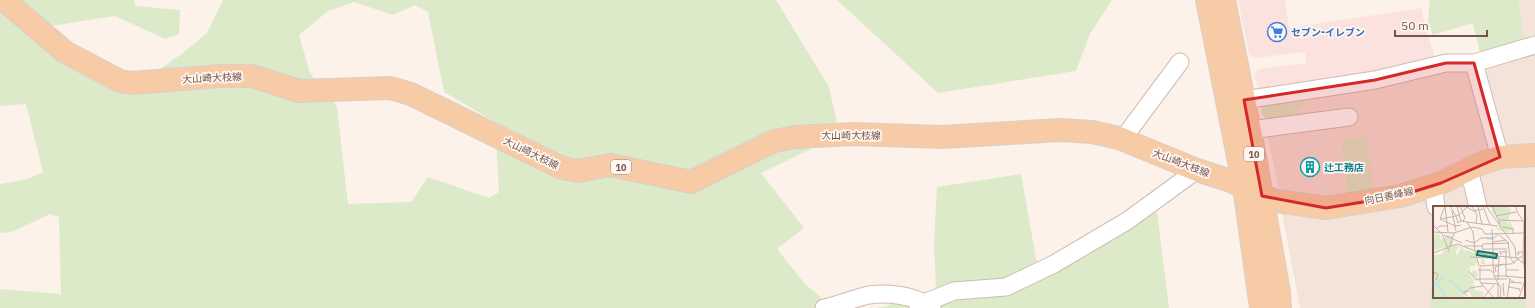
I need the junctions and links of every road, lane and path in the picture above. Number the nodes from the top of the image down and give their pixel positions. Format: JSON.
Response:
{"nodes":[{"id":1,"x":4,"y":0,"type":"edge"},
{"id":2,"x":1207,"y":0,"type":"edge"},
{"id":3,"x":1224,"y":0,"type":"edge"},
{"id":4,"x":1535,"y":45,"type":"edge"},
{"id":5,"x":1180,"y":62,"type":"dead end"},
{"id":6,"x":1474,"y":63,"type":"junction"},
{"id":7,"x":1244,"y":100,"type":"junction"},
{"id":8,"x":1349,"y":117,"type":"dead end"},
{"id":9,"x":1250,"y":130,"type":"junction"},
{"id":10,"x":1122,"y":140,"type":"junction"},
{"id":11,"x":1535,"y":155,"type":"edge"},
{"id":12,"x":1500,"y":157,"type":"junction"},
{"id":13,"x":1469,"y":169,"type":"junction"},
{"id":14,"x":1197,"y":170,"type":"junction"},
{"id":15,"x":1433,"y":185,"type":"junction"},
{"id":16,"x":1253,"y":192,"type":"junction"},
{"id":17,"x":1436,"y":206,"type":"edge"},
{"id":18,"x":1478,"y":206,"type":"edge"},
{"id":19,"x":925,"y":306,"type":"edge"},
{"id":20,"x":824,"y":308,"type":"edge"},
{"id":21,"x":1261,"y":308,"type":"edge"},
{"id":22,"x":1280,"y":308,"type":"edge"}],
"edges":[{"from":1,"to":10,"type":"main road","name":"大山崎大枝線","number":"10"},
{"from":2,"to":16,"type":"main road","number":"10"},
{"from":3,"to":7,"type":"main road","number":"10"},
{"from":4,"to":6,"type":"street"},
{"from":5,"to":10,"type":"street"},
{"from":6,"to":7,"type":"street"},
{"from":6,"to":12,"type":"street"},
{"from":7,"to":9,"type":"main road","number":"10"},
{"from":8,"to":9,"type":"street"},
{"from":9,"to":16,"type":"main road","number":"10"},
{"from":10,"to":14,"type":"main road","name":"大山崎大枝線","number":"10"},
{"from":11,"to":12,"type":"main road","name":"向日善峰線"},
{"from":12,"to":13,"type":"main road","name":"向日善峰線"},
{"from":13,"to":15,"type":"main road","name":"向日善峰線"},
{"from":13,"to":18,"type":"street"},
{"from":14,"to":16,"type":"main road","name":"大山崎大枝線","number":"10"},
{"from":14,"to":19,"type":"street"},
{"from":15,"to":16,"type":"main road","name":"向日善峰線"},
{"from":15,"to":17,"type":"street"},
{"from":16,"to":21,"type":"main road","number":"10"},
{"from":16,"to":22,"type":"main road","number":"10"},
{"from":19,"to":20,"type":"street"}]}
